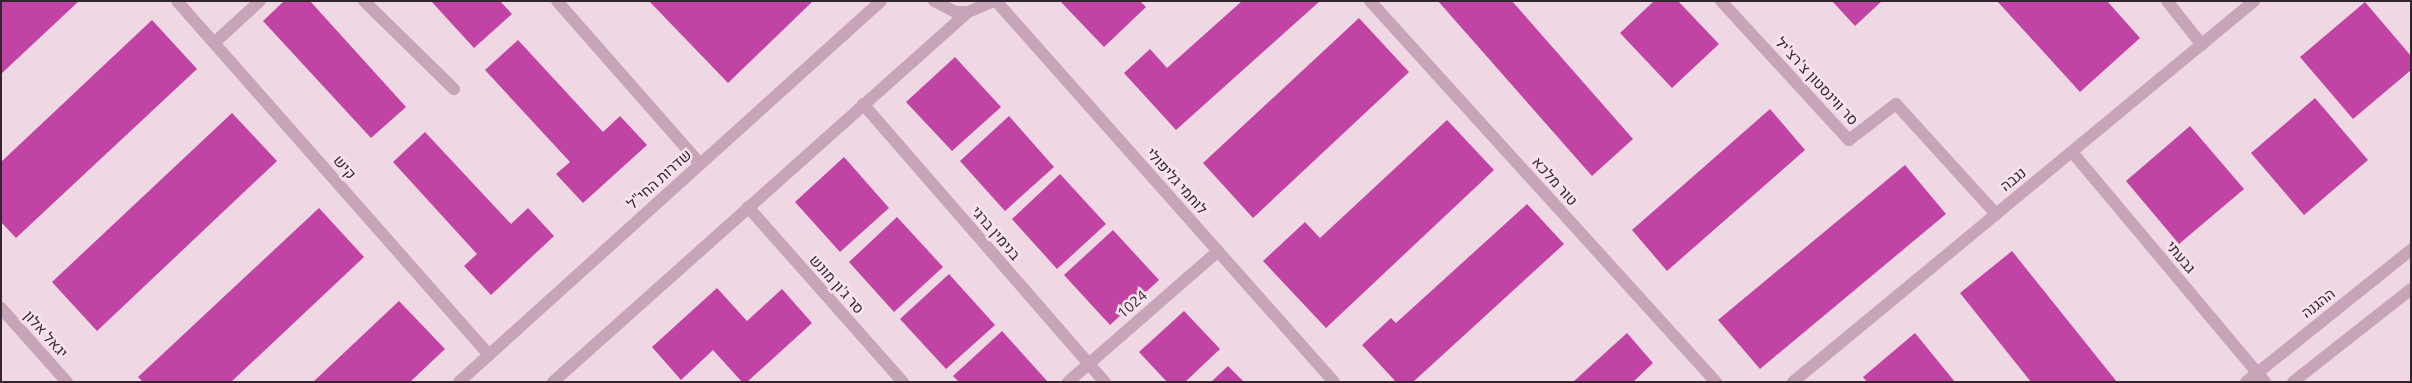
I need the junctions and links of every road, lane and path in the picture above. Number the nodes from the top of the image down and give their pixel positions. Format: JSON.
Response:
{"nodes":[{"id":1,"x":176,"y":1,"type":"edge"},
{"id":2,"x":260,"y":1,"type":"edge"},
{"id":3,"x":364,"y":1,"type":"edge"},
{"id":4,"x":557,"y":1,"type":"edge"},
{"id":5,"x":881,"y":1,"type":"edge"},
{"id":6,"x":934,"y":1,"type":"edge"},
{"id":7,"x":995,"y":1,"type":"edge"},
{"id":8,"x":1370,"y":1,"type":"edge"},
{"id":9,"x":1721,"y":1,"type":"edge"},
{"id":10,"x":2167,"y":1,"type":"edge"},
{"id":11,"x":2254,"y":1,"type":"edge"},
{"id":12,"x":968,"y":12,"type":"junction"},
{"id":13,"x":214,"y":43,"type":"junction"},
{"id":14,"x":2202,"y":45,"type":"junction"},
{"id":15,"x":454,"y":89,"type":"dead end"},
{"id":16,"x":863,"y":104,"type":"junction"},
{"id":17,"x":2072,"y":152,"type":"junction"},
{"id":18,"x":700,"y":164,"type":"junction"},
{"id":19,"x":748,"y":207,"type":"junction"},
{"id":20,"x":1996,"y":214,"type":"junction"},
{"id":21,"x":2411,"y":250,"type":"edge"},
{"id":22,"x":1218,"y":251,"type":"junction"},
{"id":23,"x":2411,"y":288,"type":"edge"},
{"id":24,"x":1,"y":308,"type":"edge"},
{"id":25,"x":489,"y":355,"type":"junction"},
{"id":26,"x":1089,"y":364,"type":"junction"},
{"id":27,"x":2261,"y":377,"type":"edge"},
{"id":28,"x":68,"y":382,"type":"edge"},
{"id":29,"x":460,"y":382,"type":"edge"},
{"id":30,"x":553,"y":382,"type":"edge"},
{"id":31,"x":903,"y":382,"type":"edge"},
{"id":32,"x":1068,"y":382,"type":"edge"},
{"id":33,"x":1105,"y":382,"type":"edge"},
{"id":34,"x":1334,"y":382,"type":"edge"},
{"id":35,"x":1716,"y":382,"type":"edge"},
{"id":36,"x":1792,"y":382,"type":"edge"},
{"id":37,"x":2246,"y":382,"type":"edge"},
{"id":38,"x":2293,"y":382,"type":"edge"}],
"edges":[{"from":1,"to":13,"type":"street","name":"קיש"},
{"from":2,"to":13,"type":"street"},
{"from":3,"to":15,"type":"street"},
{"from":4,"to":18,"type":"street"},
{"from":5,"to":18,"type":"street","name":"שדרות החי\"ל"},
{"from":6,"to":12,"type":"street"},
{"from":7,"to":12,"type":"street"},
{"from":7,"to":22,"type":"street","name":"לוחמי גליפולי"},
{"from":8,"to":35,"type":"street","name":"טור מלכא"},
{"from":9,"to":20,"type":"street","name":"סר ווינסטון צ'רצ'יל"},
{"from":10,"to":14,"type":"street"},
{"from":11,"to":14,"type":"street","name":"נגבה"},
{"from":12,"to":16,"type":"street"},
{"from":13,"to":25,"type":"street","name":"קיש"},
{"from":14,"to":17,"type":"street","name":"נגבה"},
{"from":16,"to":19,"type":"street"},
{"from":16,"to":26,"type":"street","name":"בנימין ברגי"},
{"from":17,"to":20,"type":"street","name":"נגבה"},
{"from":17,"to":27,"type":"street","name":"גבעתי"},
{"from":18,"to":25,"type":"street","name":"שדרות החי\"ל"},
{"from":19,"to":30,"type":"street"},
{"from":19,"to":31,"type":"street","name":"סר ג'ון מונש"},
{"from":20,"to":36,"type":"street","name":"נגבה"},
{"from":21,"to":27,"type":"street","name":"ההגנה"},
{"from":22,"to":26,"type":"street","name":"1024"},
{"from":22,"to":34,"type":"street","name":"לוחמי גליפולי"},
{"from":23,"to":38,"type":"street"},
{"from":24,"to":28,"type":"street","name":"יגאל אלון"},
{"from":25,"to":29,"type":"street","name":"שדרות החי\"ל"},
{"from":26,"to":32,"type":"street","name":"1024"},
{"from":26,"to":33,"type":"street","name":"בנימין ברגי"},
{"from":27,"to":37,"type":"street","name":"ההגנה"}]}
